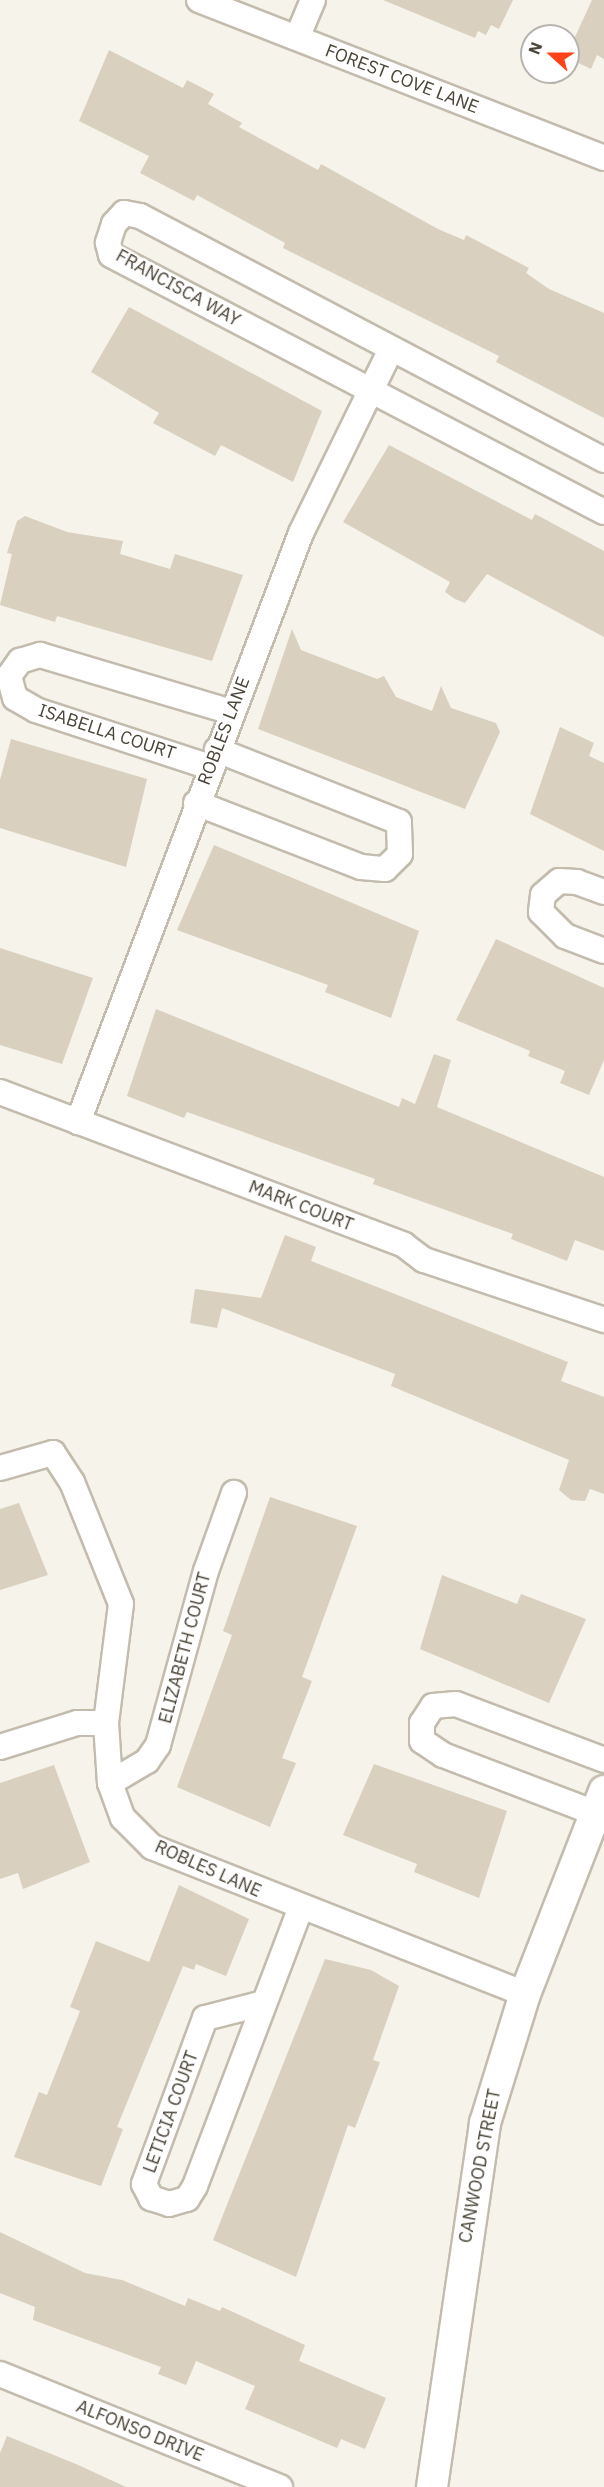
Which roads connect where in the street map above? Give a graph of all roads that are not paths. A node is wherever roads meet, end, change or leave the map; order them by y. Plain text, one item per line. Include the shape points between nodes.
1 (199, 0) edge
2 (313, 0) edge
3 (297, 38) junction
4 (604, 158) edge
5 (391, 349) junction
6 (370, 391) junction
7 (604, 460) edge
8 (603, 510) edge
9 (231, 712) junction
10 (213, 758) junction
11 (196, 803) junction
12 (604, 892) edge
13 (604, 951) edge
14 (0, 1092) edge
15 (78, 1122) junction
16 (602, 1326) edge
17 (0, 1468) edge
18 (234, 1493) dead end
19 (106, 1723) junction
20 (0, 1747) edge
21 (604, 1760) edge
22 (110, 1783) junction
23 (599, 1802) edge
24 (300, 1909) junction
25 (525, 1994) junction
26 (264, 2003) junction
27 (0, 2374) edge
28 (280, 2487) edge
29 (432, 2487) edge

1 - 3 street, FOREST COVE LANE
2 - 3 street
3 - 4 street, FOREST COVE LANE
5 - 6 street, ROBLES LANE
5 - 6 street, FRANCISCA WAY via 140,216 124,213 114,224 108,243 111,255
5 - 7 street, FRANCISCA WAY
6 - 8 street, FRANCISCA WAY
6 - 9 street, ROBLES LANE via 301,533
9 - 10 street, ROBLES LANE
9 - 10 street, ISABELLA COURT via 40,655 20,661 9,676 15,698 36,710
10 - 11 street, ROBLES LANE
10 - 11 street, ISABELLA COURT via 399,822 400,854 385,869 361,867
11 - 15 street, ROBLES LANE
12 - 13 street via 578,882 559,882 543,895 542,912 565,936
14 - 15 street, MARK COURT
15 - 16 street, MARK COURT
17 - 19 street, ROBLES LANE via 52,1453 72,1482 121,1604
18 - 22 street, ELIZABETH COURT via 206,1571 158,1745 147,1761
19 - 20 street via 77,1723
19 - 22 street, ROBLES LANE
21 - 23 street via 456,1704 433,1706 422,1723 422,1741 443,1755
22 - 24 street, ROBLES LANE via 123,1818 152,1847
23 - 25 street, CANWOOD STREET
24 - 25 street, ROBLES LANE
24 - 26 street, LETICIA COURT
25 - 29 street, CANWOOD STREET via 497,2078 474,2177
26 - 26 street, LETICIA COURT via 187,2199 169,2204 151,2198 144,2184 205,2018
27 - 28 street, ALFONSO DRIVE

